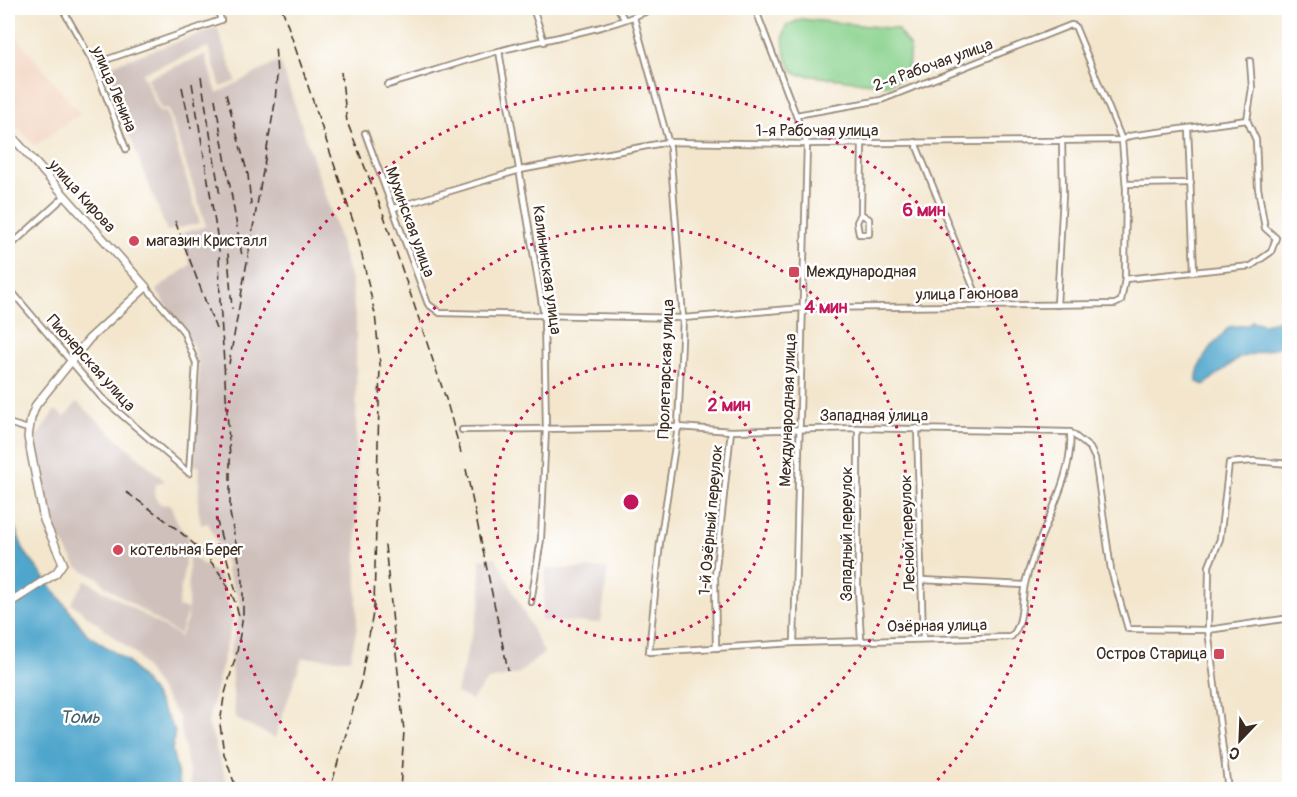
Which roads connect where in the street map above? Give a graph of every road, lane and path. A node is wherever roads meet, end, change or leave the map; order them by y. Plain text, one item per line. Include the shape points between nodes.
1 (62, 8) edge
2 (217, 8) edge
3 (533, 8) edge
4 (618, 8) edge
5 (654, 8) edge
6 (755, 8) edge
7 (1285, 8) edge
8 (634, 17) junction
9 (1290, 18) edge
10 (624, 19) junction
11 (544, 42) junction
12 (499, 51) junction
13 (1250, 62) dead end
14 (94, 64) junction
15 (388, 85) dead end
16 (796, 115) junction
17 (1247, 120) junction
18 (1188, 128) junction
19 (8, 132) edge
20 (365, 133) dead end
21 (1122, 140) junction
22 (1062, 141) junction
23 (668, 142) junction
24 (915, 142) junction
25 (862, 143) junction
26 (807, 144) junction
27 (126, 149) dead end
28 (520, 170) junction
29 (1191, 183) junction
30 (1126, 184) junction
31 (64, 197) junction
32 (394, 208) junction
33 (861, 214) dead end
34 (8, 248) edge
35 (1194, 272) junction
36 (1125, 279) junction
37 (8, 287) edge
38 (146, 287) junction
39 (1058, 305) junction
40 (981, 306) junction
41 (803, 308) junction
42 (440, 313) joint
43 (544, 316) junction
44 (683, 318) junction
45 (70, 360) junction
46 (8, 423) edge
47 (678, 427) junction
48 (546, 428) junction
49 (799, 428) junction
50 (858, 428) junction
51 (917, 428) junction
52 (28, 429) junction
53 (462, 430) dead end
54 (731, 431) junction
55 (1070, 432) junction
56 (1290, 464) edge
57 (189, 473) joint
58 (922, 580) junction
59 (1024, 585) junction
60 (531, 602) dead end
61 (8, 603) edge
62 (1290, 618) edge
63 (1208, 630) junction
64 (923, 638) junction
65 (861, 640) junction
66 (794, 643) junction
67 (716, 648) junction
68 (649, 652) joint
69 (1228, 789) edge

1 - 14 street, улица Ленина
2 - 14 street via 221,20
3 - 11 street
4 - 10 street
5 - 8 street
6 - 16 street, Международная улица
7 - 9 street
8 - 10 street
8 - 23 street, Пролетарская улица
10 - 11 street
11 - 12 street
12 - 15 street
12 - 28 street, Калининская улица
13 - 17 street via 1252,88
14 - 27 street, улица Ленина
16 - 21 street, 2-я Рабочая улица via 881,100 1071,25 1075,26
16 - 26 street, Международная улица
17 - 18 street, 1-я Рабочая улица
17 - 35 street via 1256,140 1265,228 1276,238 1271,252 1251,266
18 - 21 street, 1-я Рабочая улица
18 - 29 street
19 - 31 main road, улица Кирова
20 - 32 street, Мухинская улица
21 - 22 street, 1-я Рабочая улица
21 - 30 street
22 - 24 street, 1-я Рабочая улица
22 - 39 street
23 - 26 street, 1-я Рабочая улица
23 - 28 street, 1-я Рабочая улица
23 - 44 street, Пролетарская улица
24 - 25 street, 1-я Рабочая улица
24 - 40 street
25 - 26 street, 1-я Рабочая улица
25 - 33 street
26 - 41 street, Международная улица
28 - 32 street, 1-я Рабочая улица
28 - 43 street, Калининская улица
29 - 30 street
29 - 35 street
30 - 36 street
31 - 34 street
31 - 38 main road, улица Кирова
32 - 42 street, Мухинская улица via 428,304
35 - 36 street
36 - 39 street, улица Гаюнова via 1121,301 1115,304
37 - 45 street, Пионерская улица
38 - 45 main road
38 - 57 street, улица Кирова via 183,331 196,363
39 - 40 street, улица Гаюнова
40 - 41 street, улица Гаюнова
41 - 44 street, улица Гаюнова
41 - 49 street, Международная улица
42 - 43 street, улица Гаюнова
43 - 44 street, улица Гаюнова
43 - 48 street, Калининская улица
44 - 47 street, Пролетарская улица
45 - 52 main road via 36,405
45 - 57 street, Пионерская улица via 100,397
46 - 52 street
47 - 48 street, Западная улица
47 - 54 street, Западная улица
47 - 68 street, Пролетарская улица via 660,542
48 - 53 street, Западная улица
48 - 60 street, Калининская улица via 541,539
49 - 50 street, Западная улица
49 - 54 street, Западная улица
49 - 66 street, Международная улица
50 - 51 street, Западная улица
50 - 65 street, Западный переулок
51 - 55 street, Западная улица
51 - 58 street, Лесной переулок
52 - 61 main road via 42,512 63,563 56,573
54 - 67 street, 1-й Озёрный переулок via 716,560
55 - 59 street, Озёрная улица via 1068,458
55 - 63 street via 1090,448 1095,458 1111,570 1128,629
56 - 63 street via 1229,463 1220,539 1209,566
58 - 59 street
58 - 64 street, Лесной переулок
59 - 64 street, Озёрная улица via 1017,631 1011,637
62 - 63 street
63 - 69 street
64 - 65 street, Озёрная улица
65 - 66 street, Озёрная улица
66 - 67 street, Озёрная улица
67 - 68 street, Озёрная улица

